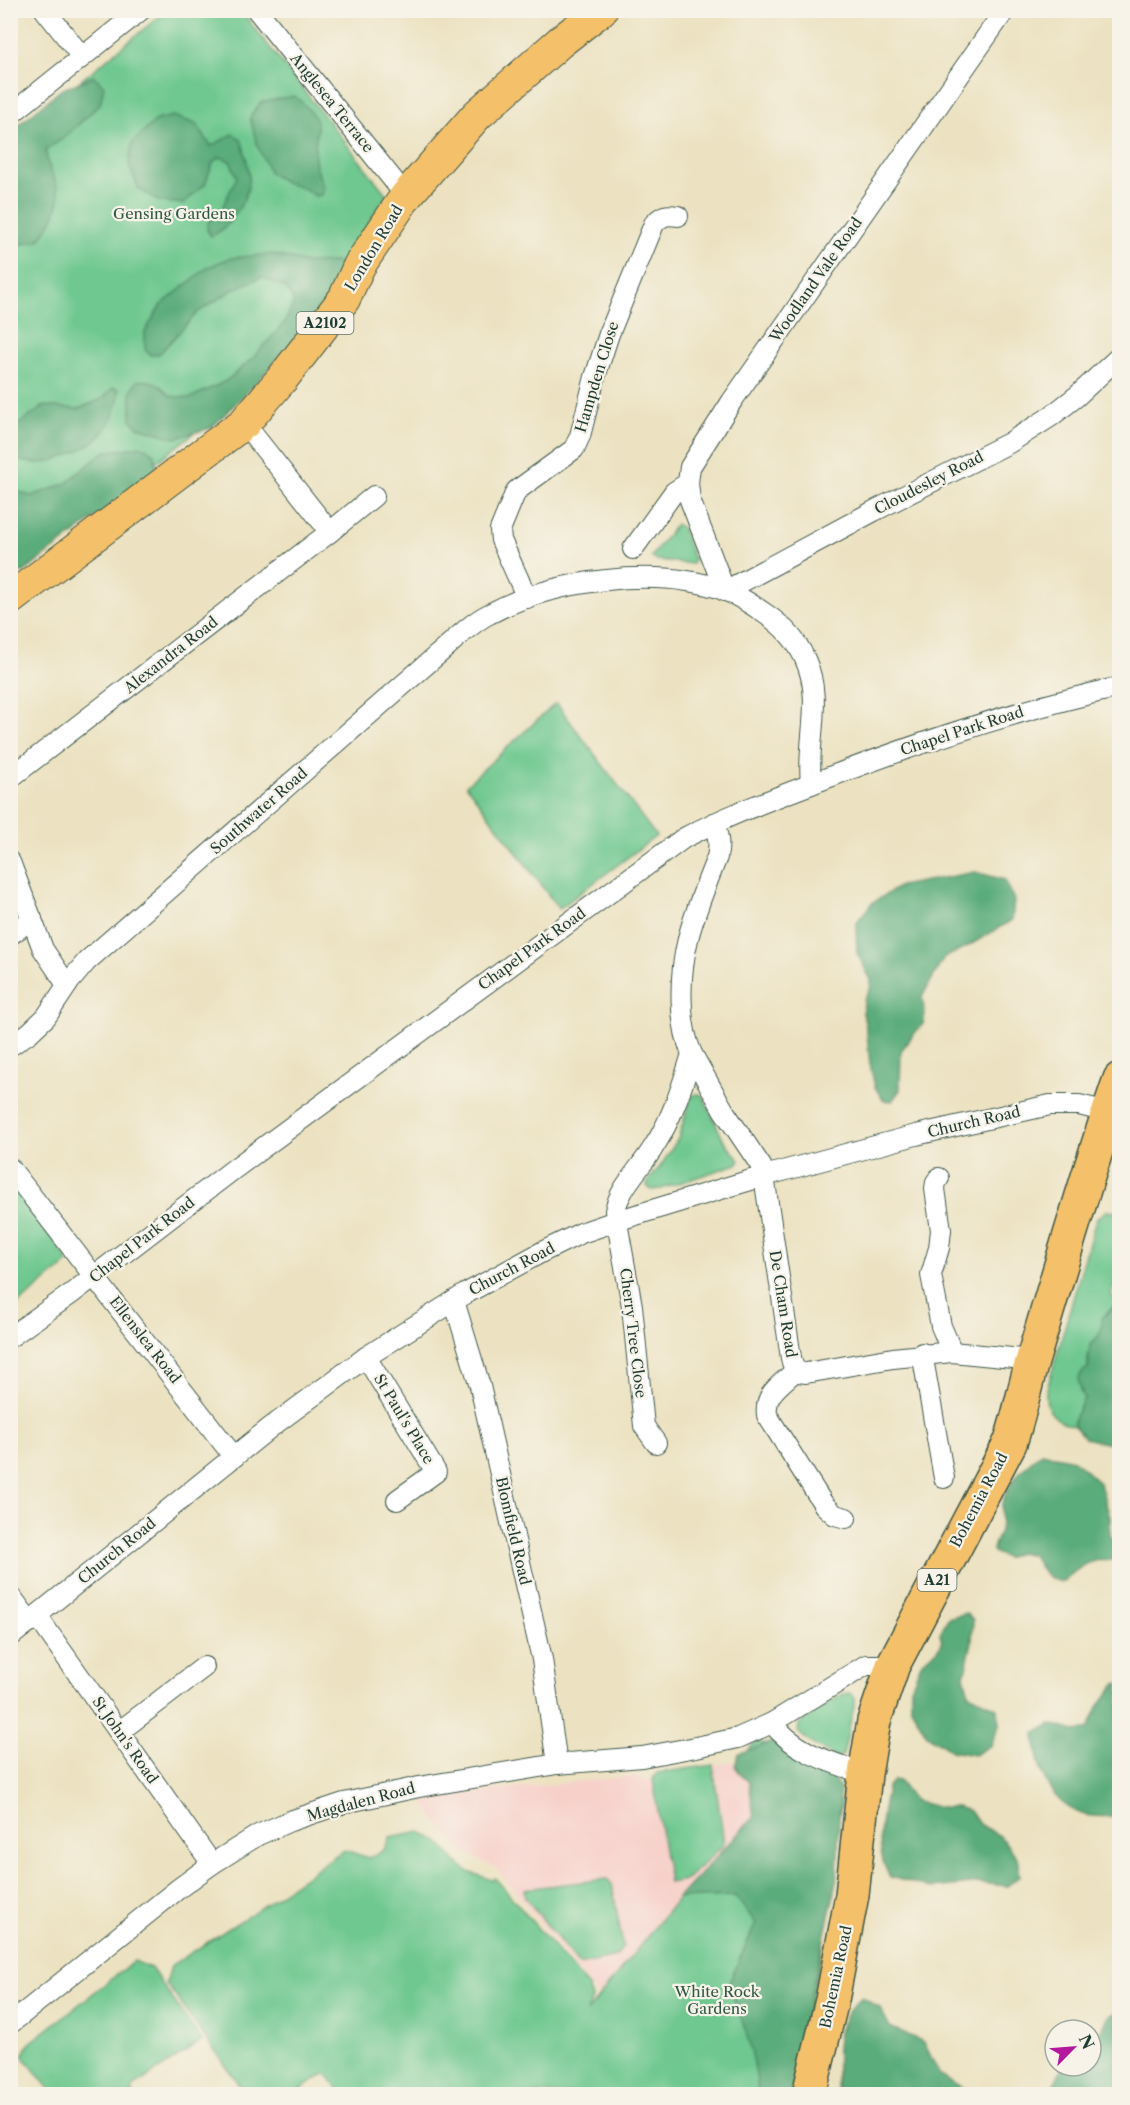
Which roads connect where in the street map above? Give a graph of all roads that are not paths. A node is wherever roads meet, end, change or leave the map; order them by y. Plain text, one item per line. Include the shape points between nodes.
1 (45, 10) edge
2 (141, 10) edge
3 (257, 10) edge
4 (601, 10) edge
5 (1005, 10) edge
6 (82, 57) junction
7 (10, 114) edge
8 (406, 196) junction
9 (678, 216) dead end
10 (1119, 356) edge
11 (244, 423) junction
12 (688, 483) junction
13 (374, 496) dead end
14 (330, 532) junction
15 (633, 549) dead end
16 (725, 591) junction
17 (528, 598) junction
18 (10, 599) edge
19 (1119, 687) edge
20 (10, 778) edge
21 (811, 784) junction
22 (714, 823) junction
23 (10, 862) edge
24 (32, 919) junction
25 (10, 935) edge
26 (67, 985) junction
27 (10, 1046) edge
28 (692, 1054) junction
29 (1119, 1079) edge
30 (1108, 1112) junction
31 (10, 1168) edge
32 (764, 1176) junction
33 (939, 1178) dead end
34 (616, 1221) junction
35 (95, 1276) junction
36 (454, 1301) junction
37 (10, 1337) edge
38 (952, 1352) junction
39 (922, 1353) junction
40 (366, 1357) junction
41 (1032, 1360) junction
42 (796, 1370) junction
43 (656, 1443) dead end
44 (234, 1457) junction
45 (944, 1478) dead end
46 (397, 1500) dead end
47 (846, 1518) dead end
48 (10, 1595) edge
49 (34, 1619) junction
50 (10, 1637) edge
51 (893, 1665) junction
52 (204, 1667) dead end
53 (772, 1723) junction
54 (120, 1731) junction
55 (557, 1764) junction
56 (865, 1774) junction
57 (212, 1864) junction
58 (12, 2020) edge
59 (809, 2094) edge

1 - 6 street
2 - 6 street
3 - 8 street, Anglesea Terrace
4 - 8 main road, London Road / A2102 via 477,115
5 - 12 street, Woodland Vale Road via 732,401 690,467
6 - 7 street
8 - 11 main road, London Road / A2102 via 359,266 344,299
9 - 17 street, Hampden Close via 667,214 654,224 609,334 574,449 516,491 507,510 501,540
10 - 16 street, Cloudesley Road via 1059,410 1009,443
11 - 14 street
11 - 18 main road, London Road / A2102
12 - 15 street, Woodland Vale Road via 674,492
12 - 16 street via 690,500
13 - 14 street, Alexandra Road
14 - 20 street, Alexandra Road
16 - 17 street via 674,580 635,579 596,581
16 - 21 street via 752,603 775,621 805,657 815,694 808,764
17 - 26 street, Southwater Road via 474,624 87,961
19 - 21 street, Chapel Park Road via 1024,710
21 - 22 street, Chapel Park Road
22 - 28 street, De Cham Road via 717,857 688,934 681,971 683,1016
22 - 35 street, Chapel Park Road via 684,838
23 - 24 street
24 - 25 street
24 - 26 street via 43,949
26 - 27 street, Southwater Road via 46,1017
28 - 32 street, De Cham Road
28 - 34 street via 669,1120 617,1200
29 - 30 highway, Bohemia Road / A21
30 - 32 street, Church Road via 1079,1105 1050,1105 916,1135
30 - 41 highway, Bohemia Road / A21
31 - 35 street, Ellenslea Road
32 - 34 street, Church Road
32 - 42 street, De Cham Road
33 - 38 street via 935,1189 941,1235 932,1275 941,1326
34 - 36 street, Church Road via 542,1252
34 - 43 street, Cherry Tree Close via 632,1306 644,1426
35 - 37 street, Chapel Park Road
35 - 44 street, Ellenslea Road
36 - 40 street, Church Road
36 - 55 street, Blomfield Road via 480,1386 542,1659
38 - 39 street, De Cham Road
38 - 41 street, De Cham Road
39 - 42 street, De Cham Road via 806,1373
39 - 45 street
40 - 44 street, Church Road
40 - 46 street, St Paul's Place via 436,1472
41 - 51 highway, Bohemia Road / A21 via 1010,1443
42 - 47 street via 770,1395 767,1415 824,1505 835,1515
44 - 49 street, Church Road
48 - 49 street, St John's Road
49 - 50 street, Church Road
49 - 54 street, St John's Road
51 - 53 street, Magdalen Road via 866,1665
51 - 56 highway, Bohemia Road / A21 via 874,1721
52 - 54 street
53 - 55 street, Magdalen Road via 696,1748
53 - 56 street via 783,1737 801,1749
54 - 57 street, St John's Road
55 - 57 street, Magdalen Road via 420,1786 344,1803 258,1835
56 - 59 highway, Bohemia Road / A21 via 852,1895
57 - 58 street, Magdalen Road

